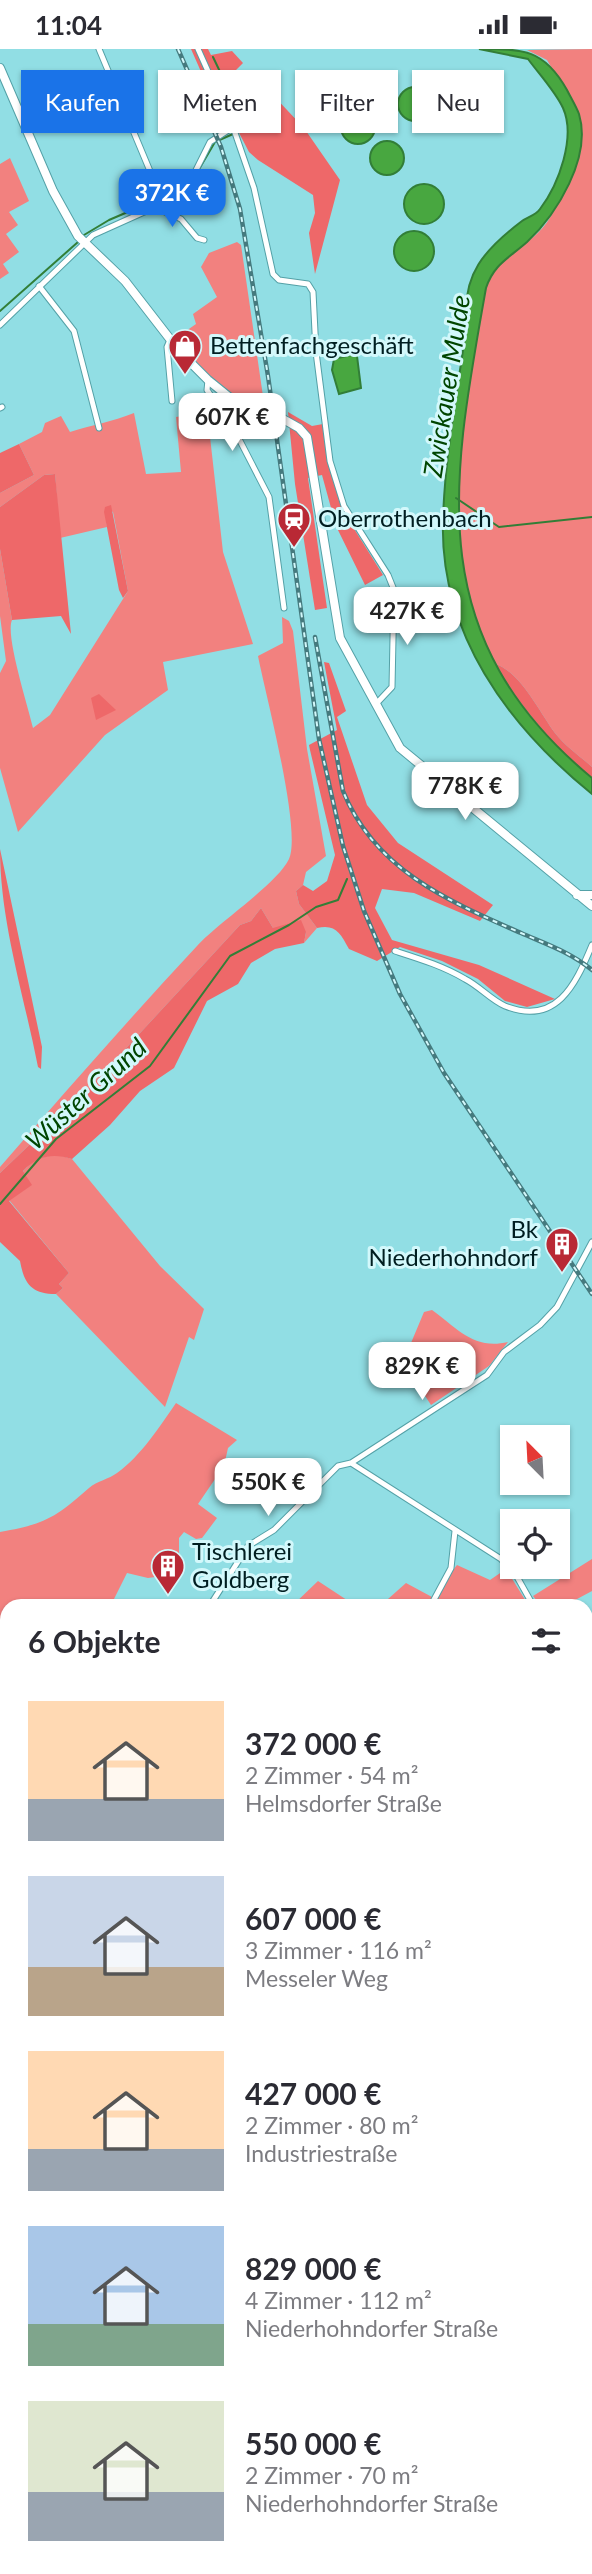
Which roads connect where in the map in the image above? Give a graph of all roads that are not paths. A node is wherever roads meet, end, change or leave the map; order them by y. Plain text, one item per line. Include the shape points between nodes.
1 (99, 49) edge
2 (198, 49) edge
3 (0, 68) edge
4 (207, 70) edge
5 (222, 133) edge
6 (235, 133) edge
7 (161, 200) junction
8 (82, 240) junction
9 (204, 240) dead end
10 (39, 286) junction
11 (0, 325) edge
12 (170, 340) junction
13 (208, 380) junction
14 (172, 401) dead end
15 (99, 428) dead end
16 (284, 608) dead end
17 (376, 703) junction
18 (577, 895) junction
19 (592, 895) edge
20 (592, 906) edge
21 (592, 945) edge
22 (395, 951) dead end
23 (592, 1242) edge
24 (351, 1463) junction
25 (455, 1531) junction
26 (214, 1599) edge
27 (434, 1599) edge
28 (529, 1599) edge

1 - 7 street
2 - 4 street
3 - 8 street via 59,204
5 - 7 street via 212,139 190,182
6 - 17 street via 254,188 273,274 308,284 313,292 330,461 344,506 394,590 392,687
7 - 8 street
7 - 9 street via 164,212 181,219
8 - 10 street
8 - 12 street via 125,281
10 - 11 street
10 - 15 street via 72,328
12 - 13 street
12 - 14 street
13 - 16 street via 207,390 269,497
13 - 17 street via 250,414 283,419 307,436 340,638
17 - 18 street via 400,748
18 - 19 street
18 - 20 street
21 - 22 street via 564,997 532,1014 503,1005 438,965
23 - 24 street via 557,1307 504,1352 487,1375
24 - 25 street
24 - 26 street via 338,1466 274,1530 248,1546
25 - 27 street via 451,1568
25 - 28 street via 501,1559

